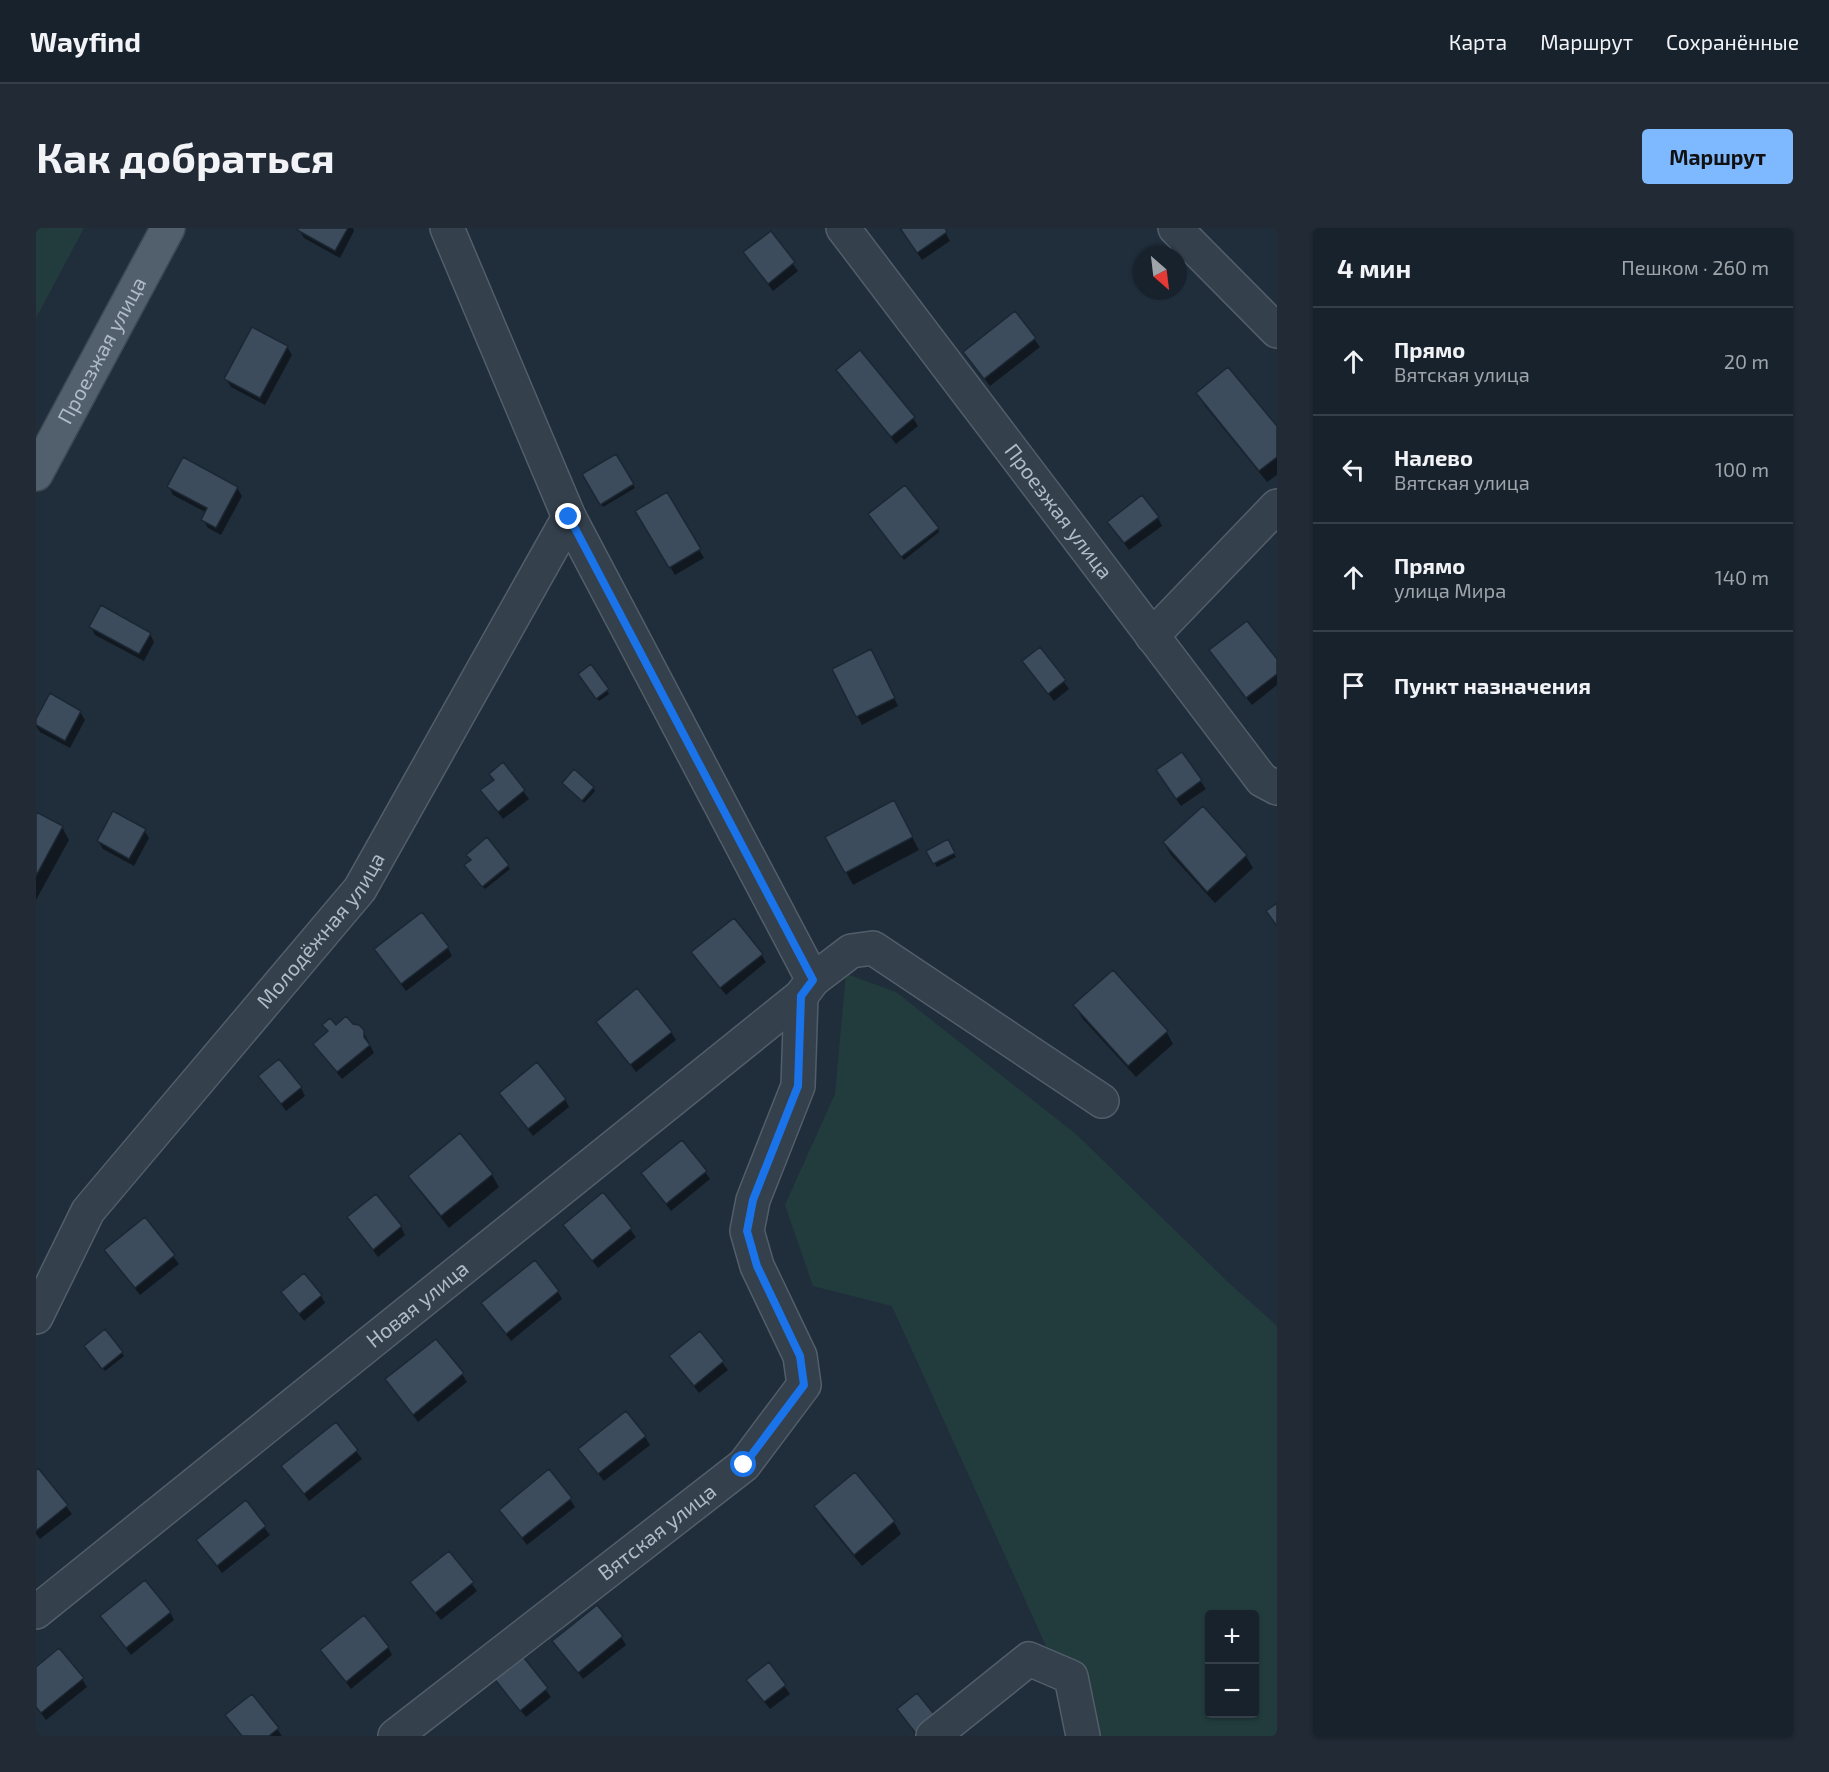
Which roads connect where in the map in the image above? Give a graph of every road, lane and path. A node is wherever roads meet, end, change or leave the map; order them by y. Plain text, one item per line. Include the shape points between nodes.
1 (168, 228) edge
2 (447, 228) edge
3 (843, 228) edge
4 (1175, 228) edge
5 (1277, 332) edge
6 (36, 474) edge
7 (1277, 506) edge
8 (569, 517) junction
9 (1152, 636) junction
10 (1277, 788) edge
11 (807, 988) junction
12 (1102, 1101) dead end
13 (36, 1317) edge
14 (36, 1612) edge
15 (395, 1736) edge
16 (933, 1736) edge
17 (1083, 1736) edge

1 - 6 main road, Проезжая улица
2 - 8 street
3 - 9 street, Проезжая улица
4 - 5 street
7 - 9 street
8 - 11 street
8 - 13 street, Молодёжная улица via 360,889 88,1211
9 - 10 street, Проезжая улица via 1262,780
11 - 12 street, Новая улица via 851,951 873,948
11 - 14 street, Новая улица
11 - 15 street, Вятская улица via 798,1086 753,1200 747,1231 757,1266 800,1356 804,1385 744,1465
16 - 17 street via 1029,1659 1071,1677

